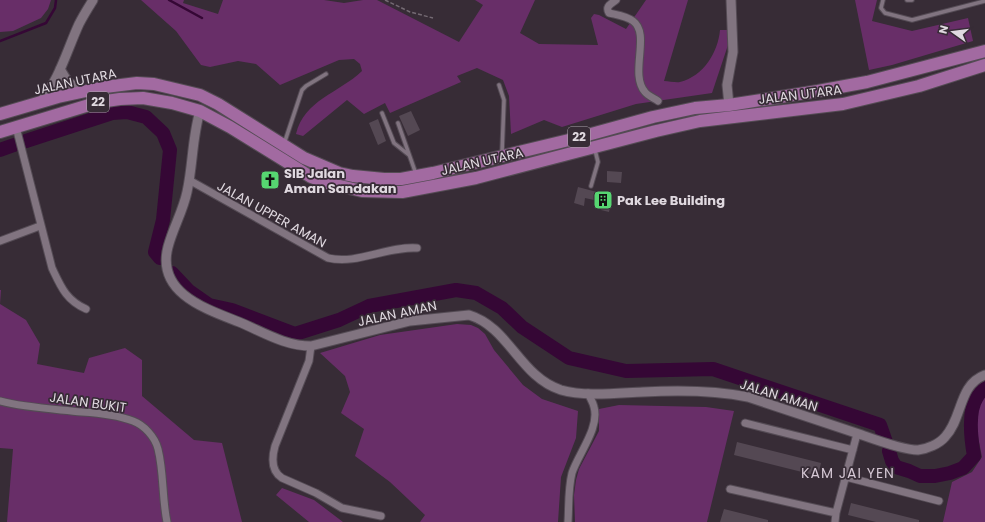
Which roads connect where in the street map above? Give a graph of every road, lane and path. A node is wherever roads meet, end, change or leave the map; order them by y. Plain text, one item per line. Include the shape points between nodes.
1 (93, 0) edge
2 (385, 0) edge
3 (616, 0) edge
4 (731, 0) edge
5 (883, 0) edge
6 (907, 0) edge
7 (912, 0) edge
8 (985, 2) edge
9 (433, 18) dead end
10 (985, 50) edge
11 (985, 65) edge
12 (60, 68) junction
13 (326, 74) dead end
14 (499, 85) dead end
15 (102, 87) junction
16 (83, 91) junction
17 (658, 101) dead end
18 (39, 103) junction
19 (729, 104) junction
20 (200, 111) junction
21 (382, 113) dead end
22 (0, 114) edge
23 (398, 123) dead end
24 (16, 127) junction
25 (0, 132) edge
26 (284, 145) junction
27 (594, 147) junction
28 (410, 156) junction
29 (502, 156) junction
30 (417, 176) junction
31 (189, 180) junction
32 (591, 186) dead end
33 (40, 226) junction
34 (0, 240) edge
35 (417, 248) dead end
36 (86, 309) dead end
37 (311, 346) junction
38 (985, 375) edge
39 (588, 393) junction
40 (0, 401) edge
41 (745, 423) dead end
42 (857, 434) junction
43 (853, 450) junction
44 (846, 478) junction
45 (730, 489) dead end
46 (939, 501) dead end
47 (836, 513) junction
48 (381, 516) dead end
49 (167, 522) edge
50 (568, 522) edge
51 (835, 522) edge

1 - 12 street via 79,23
2 - 9 path via 410,12
3 - 17 street via 609,5 608,11 628,18 638,27 639,77 646,93
4 - 19 street via 733,52 727,85
5 - 8 lane via 881,8 885,13 912,20
6 - 7 lane
10 - 19 highway, JALAN UTARA / 22 via 867,82
11 - 27 highway, JALAN UTARA / 22 via 919,86 843,104 700,121
12 - 16 street via 68,82
12 - 18 street via 48,93
13 - 26 lane via 302,90
14 - 29 lane via 504,100
15 - 16 highway, JALAN UTARA / 22
15 - 20 highway via 152,91 191,98 198,101
15 - 26 highway, JALAN UTARA / 22 via 154,84 200,95
16 - 18 highway, JALAN UTARA / 22
18 - 22 highway, JALAN UTARA / 22
19 - 29 highway, JALAN UTARA / 22 via 653,116
20 - 24 highway, JALAN UTARA / 22 via 143,98 120,99 99,102
20 - 27 highway, JALAN UTARA / 22 via 311,176 362,191 402,192 424,188 476,178
20 - 31 street, JALAN AMAN via 195,127
21 - 28 lane via 394,143
23 - 28 lane
24 - 25 highway, JALAN UTARA / 22
24 - 33 street
26 - 30 highway, JALAN UTARA / 22 via 304,158 339,173 384,179
27 - 32 lane via 598,162
28 - 30 lane
29 - 30 highway, JALAN UTARA / 22
31 - 35 street, JALAN UPPER AMAN via 328,258 348,259 398,249
31 - 37 street, JALAN AMAN via 166,257 169,277 175,286 208,310 282,342
33 - 34 street
33 - 36 street via 52,268 62,288 70,299
37 - 39 street, JALAN AMAN via 410,321 469,315 490,326 526,366 547,384 562,390
37 - 48 street via 309,361 275,446 275,471 282,478 342,508
38 - 42 street, JALAN AMAN via 972,382 954,422 945,437 936,444 917,450
39 - 42 street, JALAN AMAN via 681,390 732,394 748,397
39 - 50 street via 594,407 594,419 588,440 572,473
40 - 49 street, JALAN BUKIT via 119,417 145,428 153,437 158,449
41 - 43 street
42 - 43 street
43 - 44 street
44 - 46 street
44 - 47 street
45 - 47 street
47 - 51 street

